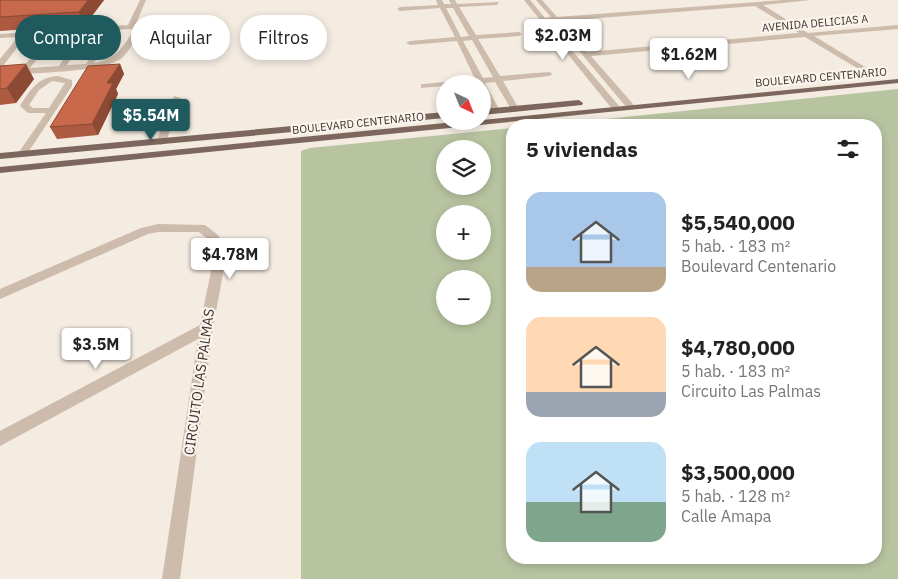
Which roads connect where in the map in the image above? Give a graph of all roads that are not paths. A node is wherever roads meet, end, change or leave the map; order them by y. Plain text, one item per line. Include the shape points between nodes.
1 (143, 0) edge
2 (527, 0) edge
3 (539, 0) edge
4 (808, 0) edge
5 (753, 2) edge
6 (440, 3) edge
7 (453, 3) edge
8 (497, 3) dead end
9 (400, 9) dead end
10 (136, 15) edge
11 (556, 19) junction
12 (544, 20) junction
13 (131, 27) edge
14 (898, 27) edge
15 (121, 28) edge
16 (520, 34) dead end
17 (15, 35) edge
18 (806, 35) junction
19 (0, 36) edge
20 (474, 38) junction
21 (459, 39) junction
22 (131, 40) edge
23 (410, 43) dead end
24 (15, 45) edge
25 (585, 54) junction
26 (32, 60) edge
27 (67, 60) edge
28 (92, 60) edge
29 (0, 64) edge
30 (88, 66) junction
31 (62, 68) junction
32 (24, 71) junction
33 (898, 72) edge
34 (0, 73) edge
35 (549, 74) dead end
36 (477, 75) edge
37 (872, 75) junction
38 (497, 79) junction
39 (491, 80) edge
40 (898, 81) edge
41 (776, 84) dead end
42 (436, 85) edge
43 (424, 86) dead end
44 (177, 98) dead end
45 (623, 98) junction
46 (609, 100) junction
47 (600, 101) dead end
48 (491, 102) edge
49 (590, 102) dead end
50 (631, 102) junction
51 (616, 108) junction
52 (515, 109) junction
53 (52, 110) junction
54 (491, 111) edge
55 (496, 111) junction
56 (436, 116) edge
57 (506, 119) edge
58 (509, 119) edge
59 (164, 142) junction
60 (22, 155) junction
61 (159, 155) junction
62 (0, 156) edge
63 (0, 170) edge
64 (0, 294) edge
65 (206, 328) junction
66 (0, 439) edge
67 (171, 579) edge

1 - 10 street
2 - 12 street
3 - 11 street
4 - 5 street
5 - 11 street
5 - 18 street
6 - 7 street
6 - 9 street
6 - 21 street
7 - 8 street
7 - 20 street
11 - 12 street
11 - 25 street
12 - 46 street
13 - 15 street
14 - 18 street, AVENIDA DELICIAS A
16 - 20 street
17 - 19 street
18 - 25 street, AVENIDA DELICIAS A
18 - 37 street
20 - 21 street
20 - 38 street
21 - 23 street
21 - 36 street
22 - 30 street via 120,56
24 - 29 street
25 - 45 street
26 - 32 street
27 - 31 street
28 - 30 street
30 - 31 street
31 - 32 street
32 - 34 street
33 - 37 main road, BOULEVARD CENTENARIO
35 - 38 street
37 - 41 main road, BOULEVARD CENTENARIO
38 - 39 street
38 - 52 street
40 - 50 main road, BOULEVARD CENTENARIO
42 - 43 street
44 - 59 street
45 - 46 main road, BOULEVARD CENTENARIO
45 - 50 main road, BOULEVARD CENTENARIO
46 - 47 main road, BOULEVARD CENTENARIO
46 - 51 street
48 - 55 street
49 - 52 main road
50 - 51 main road, BOULEVARD CENTENARIO
51 - 58 main road, BOULEVARD CENTENARIO
52 - 55 main road
53 - 53 street via 31,111 24,106 41,82 66,80 68,86
53 - 60 street
54 - 55 main road
56 - 59 main road, BOULEVARD CENTENARIO
57 - 61 main road, BOULEVARD CENTENARIO
59 - 60 main road, BOULEVARD CENTENARIO
59 - 61 main road
60 - 62 main road, BOULEVARD CENTENARIO
61 - 63 main road, BOULEVARD CENTENARIO
64 - 65 street, CIRCUITO LAS PALMAS via 145,231 202,228 221,252
65 - 66 street
65 - 67 street, CIRCUITO LAS PALMAS

